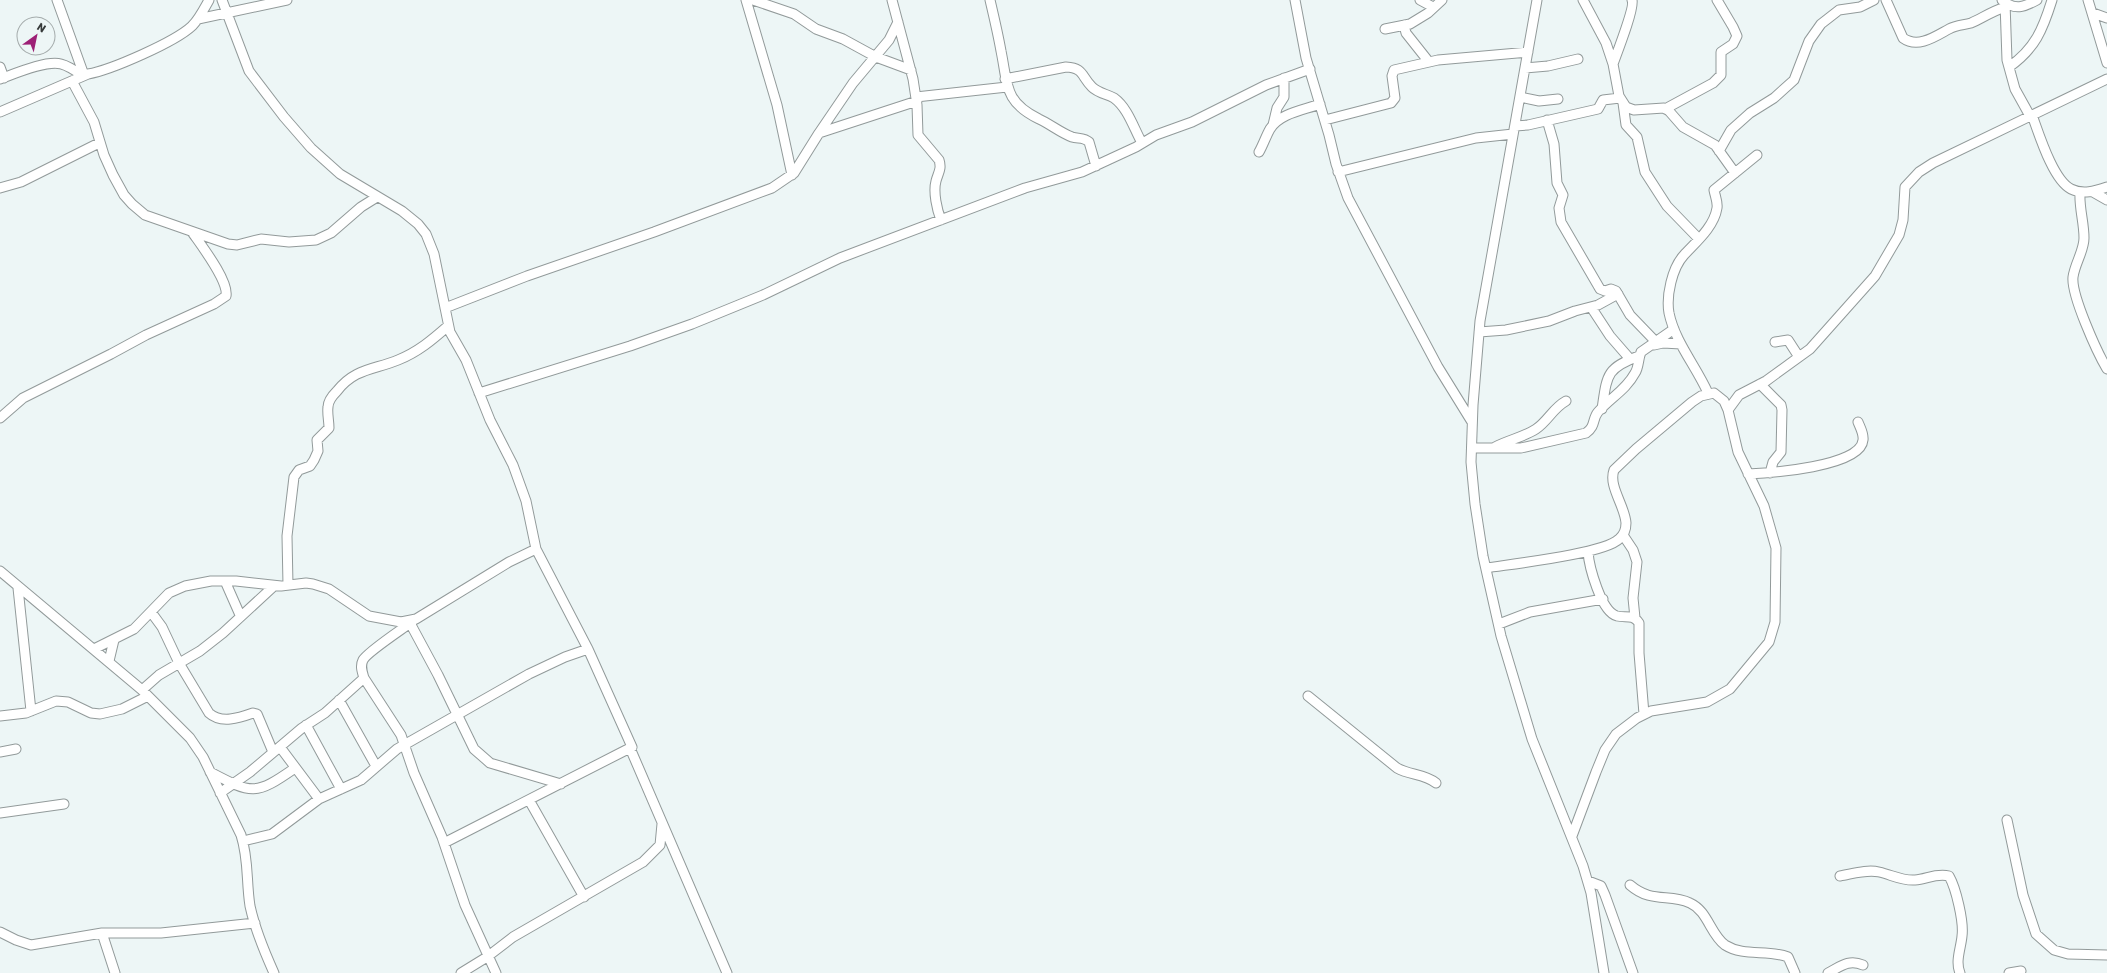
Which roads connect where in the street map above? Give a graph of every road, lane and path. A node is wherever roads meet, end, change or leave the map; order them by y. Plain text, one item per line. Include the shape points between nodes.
1 (57, 0) edge
2 (209, 0) edge
3 (222, 0) edge
4 (287, 0) edge
5 (746, 0) edge
6 (753, 0) edge
7 (892, 0) edge
8 (990, 0) edge
9 (1295, 0) edge
10 (1420, 0) edge
11 (1442, 0) edge
12 (1537, 0) edge
13 (1583, 0) edge
14 (1590, 0) edge
15 (1632, 0) edge
16 (1716, 0) edge
17 (1874, 0) edge
18 (1886, 0) edge
19 (2037, 0) edge
20 (2052, 0) edge
21 (2088, 0) edge
22 (2004, 3) edge
23 (1433, 7) junction
24 (1588, 10) junction
25 (2093, 13) junction
26 (227, 14) junction
27 (2107, 18) edge
28 (198, 19) junction
29 (898, 22) junction
30 (1404, 25) junction
31 (1385, 29) dead end
32 (1528, 52) junction
33 (876, 57) junction
34 (1578, 59) dead end
35 (1429, 62) junction
36 (2107, 63) edge
37 (1613, 64) junction
38 (0, 67) edge
39 (2009, 67) junction
40 (1525, 68) junction
41 (1310, 69) junction
42 (911, 70) junction
43 (83, 76) junction
44 (2, 78) edge
45 (1284, 78) junction
46 (2107, 79) edge
47 (72, 81) junction
48 (1006, 83) junction
49 (1520, 97) junction
50 (916, 99) junction
51 (1558, 99) dead end
52 (1622, 101) junction
53 (1320, 104) junction
54 (1665, 109) junction
55 (0, 112) edge
56 (2031, 116) junction
57 (1325, 120) junction
58 (1547, 120) junction
59 (1273, 125) junction
60 (1514, 130) junction
61 (819, 132) junction
62 (99, 143) junction
63 (1142, 144) junction
64 (1719, 151) junction
65 (1259, 152) dead end
66 (1757, 155) dead end
67 (1096, 166) junction
68 (1338, 172) junction
69 (1735, 173) junction
70 (792, 175) junction
71 (2107, 187) edge
72 (0, 188) edge
73 (2080, 192) junction
74 (2093, 192) junction
75 (377, 197) junction
76 (2107, 200) edge
77 (941, 220) junction
78 (192, 232) junction
79 (1699, 239) junction
80 (1618, 294) junction
81 (1591, 307) junction
82 (445, 308) junction
83 (448, 326) junction
84 (1674, 328) junction
85 (1479, 332) junction
86 (1775, 342) dead end
87 (1652, 344) junction
88 (1681, 344) junction
89 (1640, 356) junction
90 (1800, 357) junction
91 (1630, 359) junction
92 (2107, 369) edge
93 (1760, 384) junction
94 (479, 393) junction
95 (1708, 393) junction
96 (1566, 401) dead end
97 (1602, 409) junction
98 (1728, 410) junction
99 (0, 418) edge
100 (1472, 422) junction
101 (1858, 422) dead end
102 (1472, 448) junction
103 (1492, 448) junction
104 (1770, 473) junction
105 (1748, 474) junction
106 (1623, 535) junction
107 (536, 550) junction
108 (1588, 552) junction
109 (1486, 568) junction
110 (0, 572) edge
111 (225, 580) junction
112 (288, 585) junction
113 (274, 586) junction
114 (18, 588) junction
115 (1603, 599) junction
116 (151, 612) junction
117 (240, 615) junction
118 (1635, 618) junction
119 (413, 621) junction
120 (1499, 624) junction
121 (114, 640) junction
122 (94, 649) junction
123 (588, 649) junction
124 (109, 661) junction
125 (179, 663) junction
126 (364, 678) junction
127 (145, 693) junction
128 (1308, 696) dead end
129 (339, 700) junction
130 (31, 711) junction
131 (1644, 714) junction
132 (0, 716) edge
133 (457, 716) junction
134 (306, 725) junction
135 (292, 736) junction
136 (313, 737) junction
137 (405, 745) junction
138 (630, 748) junction
139 (16, 749) dead end
140 (277, 749) junction
141 (0, 752) edge
142 (376, 766) junction
143 (294, 768) junction
144 (210, 772) junction
145 (1436, 783) dead end
146 (233, 784) junction
147 (561, 784) junction
148 (341, 789) junction
149 (220, 793) junction
150 (319, 799) junction
151 (529, 800) junction
152 (64, 804) dead end
153 (0, 813) edge
154 (2007, 820) dead end
155 (662, 824) junction
156 (1572, 836) junction
157 (243, 841) junction
158 (444, 843) junction
159 (1840, 876) dead end
160 (1588, 881) junction
161 (1630, 885) dead end
162 (584, 897) junction
163 (255, 923) junction
164 (0, 932) edge
165 (102, 933) junction
166 (2107, 955) edge
167 (487, 957) junction
168 (1864, 965) dead end
169 (2021, 971) dead end
170 (114, 973) edge
171 (274, 973) edge
172 (461, 973) edge
173 (496, 973) edge
174 (727, 973) edge
175 (1604, 973) edge
176 (1633, 973) edge
177 (1795, 973) edge
178 (1828, 973) edge
179 (1960, 973) edge
180 (2009, 973) edge

1 - 43 street
2 - 28 street
3 - 26 street
4 - 26 street
5 - 70 street via 777,106
6 - 33 street via 794,14 816,29 843,39
7 - 29 street
8 - 48 street
9 - 41 street
10 - 23 street
11 - 23 street
12 - 32 street
13 - 24 street
14 - 24 street
15 - 37 street via 1633,8
16 - 54 street via 1737,36 1733,44 1721,52 1721,76
17 - 64 street via 1860,7 1839,10 1821,24 1809,41 1794,80 1731,130
18 - 22 street via 1903,38 1915,42 1969,24
19 - 22 street via 2023,7
20 - 39 street via 2036,41
21 - 25 street
22 - 39 street
23 - 30 street via 1422,18
24 - 37 street via 1606,43
25 - 27 street
25 - 36 street
26 - 28 street
26 - 75 street via 249,71 284,117 311,148 340,174
28 - 43 street via 179,35 146,52 101,72
29 - 33 street
29 - 42 street
30 - 31 street
30 - 35 street via 1406,33
32 - 35 street
32 - 40 street
33 - 42 street
33 - 61 street via 853,83
34 - 40 street
35 - 57 street via 1393,71 1395,98 1391,103
37 - 52 street
38 - 44 street
39 - 56 street via 2015,89
40 - 49 street
41 - 45 street
41 - 53 street
42 - 50 street
43 - 44 street via 67,67 54,64
43 - 47 street
45 - 59 street via 1284,97
45 - 63 street via 1192,122 1156,135
46 - 56 street
47 - 55 street
47 - 62 street via 94,122
48 - 50 street
48 - 63 street via 1066,67 1075,67 1096,90 1114,98 1120,104
48 - 67 street via 1018,106 1071,136 1087,139
49 - 51 street via 1539,101
49 - 60 street
50 - 61 street
50 - 77 street via 918,135 941,165 935,183
52 - 54 street via 1626,107 1634,110
52 - 58 street via 1603,100 1598,109
52 - 79 street via 1626,125 1637,137 1645,172 1667,206
53 - 57 street
53 - 59 street via 1285,116
54 - 64 street via 1683,127 1715,145
56 - 73 street via 2053,167 2070,189
56 - 90 street via 1932,163 1909,180 1905,187 1903,220 1899,235 1889,255 1875,276
57 - 68 street
58 - 60 street
58 - 80 street via 1554,144 1557,183 1563,195 1559,208 1562,222 1600,288 1605,291 1611,289
59 - 65 street
60 - 68 street
60 - 85 street
61 - 70 street
62 - 72 street via 21,182
62 - 78 street via 124,195 132,204 145,215
63 - 67 street
64 - 69 street
66 - 69 street
67 - 77 street via 1025,188
68 - 100 street via 1348,198 1438,367
69 - 79 street via 1714,190 1717,210
70 - 82 street via 772,188
71 - 74 street
73 - 74 street
73 - 92 street via 2079,205 2084,240 2073,277 2074,288 2081,312
74 - 76 street
75 - 78 street via 331,233 316,240 289,242 261,239 237,245
75 - 82 street via 402,211 426,234 434,254
77 - 94 street via 840,258 763,295 692,324
78 - 99 street via 223,281 227,290 226,296 23,398
79 - 84 street via 1682,256 1672,280 1667,303
80 - 81 street
80 - 87 street
81 - 85 street via 1549,321 1506,330
81 - 91 street via 1610,336
82 - 83 street
83 - 94 street via 466,360
83 - 112 street via 414,353 359,372 343,384 331,398 328,407 329,428 317,440 316,457 310,466 298,471 293,484 287,536
84 - 87 street
84 - 88 street
85 - 100 street
86 - 90 street via 1788,340
87 - 88 street
87 - 89 street
88 - 95 street via 1698,370
89 - 91 street
89 - 97 street via 1638,366 1629,382
90 - 93 street
91 - 97 street via 1617,366 1606,379
93 - 98 street via 1739,395
93 - 104 street via 1781,405 1782,410 1781,452 1771,466
94 - 107 street via 513,465 526,501
95 - 98 street via 1719,395
95 - 106 street via 1692,402 1655,432 1614,470 1614,481 1626,521
96 - 103 street via 1554,409 1536,429
97 - 103 street via 1596,416 1592,429 1586,433 1521,448
98 - 105 street via 1738,452
100 - 102 street
101 - 104 street via 1863,440 1857,450 1836,460 1806,469
102 - 103 street
102 - 109 street via 1475,504
104 - 105 street
105 - 131 street via 1764,506 1776,548 1775,622 1769,642 1730,689 1707,702
106 - 108 street via 1610,546
106 - 118 street via 1634,550 1637,562 1633,598
107 - 119 street via 479,579
107 - 123 street
108 - 109 street
108 - 115 street via 1590,568
109 - 120 street
110 - 114 street
111 - 113 street
111 - 116 street via 175,590
111 - 117 street
112 - 113 street
112 - 119 street via 306,583 329,589 369,616 400,622
113 - 117 street
114 - 122 street
114 - 130 street
115 - 118 street via 1608,610 1615,616
115 - 120 street via 1530,612
116 - 121 street via 134,629
116 - 125 street via 162,627
117 - 125 street via 223,633
118 - 131 street via 1640,627 1639,653
119 - 126 street via 364,658 361,669
119 - 133 street
120 - 156 street via 1532,739
121 - 122 street
121 - 124 street
122 - 124 street
123 - 133 street via 530,674
123 - 138 street via 632,747
124 - 127 street
125 - 127 street via 158,675
125 - 140 street via 213,717 226,720 257,714
126 - 129 street
126 - 137 street via 396,724
127 - 130 street via 122,709 100,714 91,713 68,702 56,701
127 - 144 street via 190,738
128 - 145 street via 1397,768
129 - 134 street
129 - 142 street
130 - 132 street
131 - 156 street via 1616,734 1605,750
133 - 137 street
133 - 147 street via 474,749 490,763
134 - 135 street
134 - 136 street
135 - 136 street
135 - 140 street
136 - 148 street
137 - 142 street
137 - 158 street
138 - 147 street
138 - 155 street
139 - 141 street
140 - 143 street
140 - 146 street
142 - 148 street via 361,780
143 - 146 street via 271,785 258,789
143 - 150 street
144 - 146 street
144 - 149 street
146 - 149 street
147 - 151 street
148 - 150 street
149 - 157 street
150 - 157 street via 272,834
151 - 158 street
151 - 162 street
152 - 153 street
154 - 166 street via 2023,895 2036,934 2054,950 2068,954
155 - 162 street via 660,845 654,854
155 - 174 street
156 - 160 street
157 - 163 street via 250,904
158 - 167 street via 465,905
159 - 179 street via 1866,871 1879,872 1903,880 1937,875 1949,876 1953,883 1962,935 1959,950
160 - 175 street
160 - 176 street via 1601,886
161 - 177 street via 1646,896 1690,903 1699,909 1724,944 1744,952 1772,953 1788,957
162 - 167 street via 513,937
163 - 165 street via 160,933
163 - 171 street
164 - 165 street via 32,944
165 - 170 street
167 - 172 street
167 - 173 street
168 - 178 street via 1850,962
169 - 180 street

